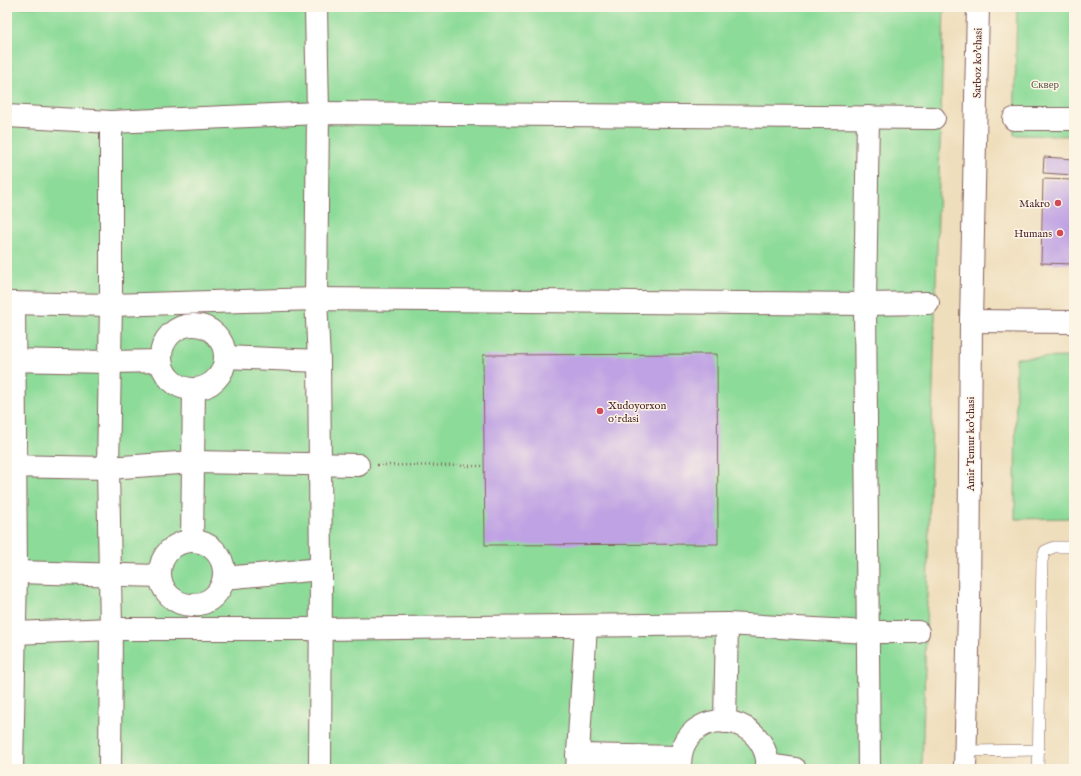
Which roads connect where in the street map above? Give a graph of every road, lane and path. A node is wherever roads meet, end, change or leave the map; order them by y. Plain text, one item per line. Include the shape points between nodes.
1 (316, 7) edge
2 (978, 7) edge
3 (318, 113) junction
4 (7, 116) edge
5 (868, 117) junction
6 (934, 118) dead end
7 (975, 118) joint
8 (1014, 119) dead end
9 (1074, 119) edge
10 (111, 122) junction
11 (316, 299) junction
12 (10, 303) edge
13 (928, 303) dead end
14 (865, 304) junction
15 (111, 305) junction
16 (971, 322) junction
17 (1074, 322) edge
18 (225, 357) junction
19 (11, 359) edge
20 (319, 360) junction
21 (161, 361) junction
22 (109, 362) junction
23 (194, 389) junction
24 (193, 462) junction
25 (321, 465) junction
26 (358, 465) joint
27 (9, 466) edge
28 (483, 466) dead end
29 (108, 468) junction
30 (192, 541) junction
31 (1074, 547) edge
32 (321, 569) junction
33 (11, 570) edge
34 (111, 574) junction
35 (160, 576) junction
36 (224, 578) junction
37 (727, 624) junction
38 (586, 626) junction
39 (111, 629) junction
40 (321, 629) junction
41 (11, 632) edge
42 (868, 632) junction
43 (918, 632) dead end
44 (725, 722) junction
45 (1039, 750) junction
46 (965, 760) edge
47 (577, 762) edge
48 (680, 763) edge
49 (767, 767) edge
50 (12, 769) edge
51 (110, 769) edge
52 (320, 769) edge
53 (796, 769) edge
54 (869, 769) edge
55 (1038, 769) edge

1 - 3 street
2 - 7 street, Sarboz ko'chasi
3 - 5 street
3 - 10 street
3 - 11 street
4 - 10 street
5 - 6 street
5 - 14 street
7 - 16 street, Amir Temur ko'chasi
8 - 9 street
10 - 15 street
11 - 14 street
11 - 15 street
11 - 20 street
12 - 15 street
12 - 19 street
13 - 14 street
14 - 42 street
15 - 22 street
16 - 17 street
16 - 46 street, Amir Temur ko'chasi
18 - 20 street
18 - 21 street via 221,340 204,327 193,325 182,327 166,339
18 - 23 street via 221,373 214,381 205,387
19 - 22 street
19 - 27 street
20 - 25 street
21 - 22 street
21 - 23 street via 167,377 175,384
22 - 29 street
23 - 24 street
24 - 25 street
24 - 29 street
24 - 30 street
25 - 26 street
25 - 32 street
26 - 28 path
27 - 29 street
27 - 33 street
29 - 34 street
30 - 35 street via 172,547 160,564
30 - 36 street via 212,548 220,557 224,567
31 - 45 lane via 1054,547 1045,551 1042,561
32 - 36 street
32 - 40 street
33 - 34 street
33 - 41 street
34 - 35 street
34 - 39 street
35 - 36 street via 161,584 173,600 193,606 213,597 220,589
37 - 38 street
37 - 42 street
37 - 44 street
38 - 40 street
38 - 47 street
39 - 40 street
39 - 41 street
39 - 51 street
40 - 52 street
41 - 50 street
42 - 43 street
42 - 54 street
44 - 48 street via 706,724 694,732 685,743
44 - 49 street via 735,722 748,728 759,738 765,751
45 - 46 lane
45 - 55 lane
47 - 48 street
49 - 53 street

